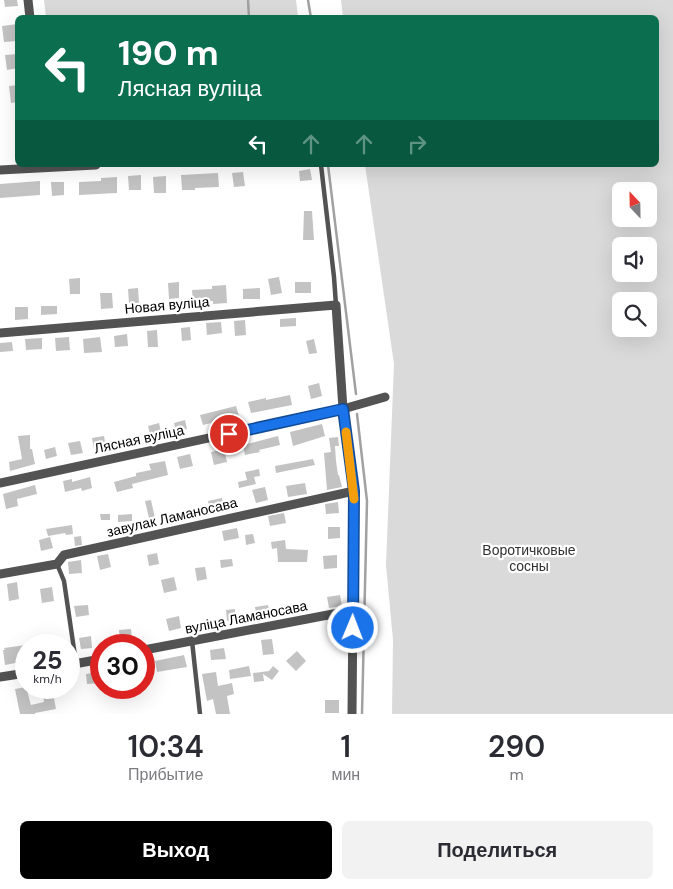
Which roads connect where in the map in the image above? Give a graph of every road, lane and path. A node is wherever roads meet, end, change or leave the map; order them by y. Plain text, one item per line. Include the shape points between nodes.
1 (28, 0) edge
2 (30, 15) edge
3 (35, 167) edge
4 (321, 167) edge
5 (0, 170) edge
6 (336, 305) junction
7 (0, 334) edge
8 (385, 397) dead end
9 (343, 409) junction
10 (0, 483) edge
11 (354, 491) junction
12 (57, 564) junction
13 (0, 574) edge
14 (354, 610) junction
15 (69, 634) edge
16 (192, 641) junction
17 (155, 648) edge
18 (15, 674) edge
19 (0, 677) edge
20 (200, 714) edge
21 (352, 714) edge

1 - 2 street
3 - 5 street
4 - 6 lane
6 - 7 street, Новая вуліца
6 - 9 street
8 - 9 street, Лясная вуліца
9 - 10 street, Лясная вуліца
9 - 11 street
11 - 12 street, завулак Ламаносава via 64,555
11 - 14 street
12 - 13 street, завулак Ламаносава
12 - 15 lane via 64,581
14 - 16 street, вуліца Ламаносава
14 - 21 street
16 - 17 street, вуліца Ламаносава
16 - 20 lane
18 - 19 street

